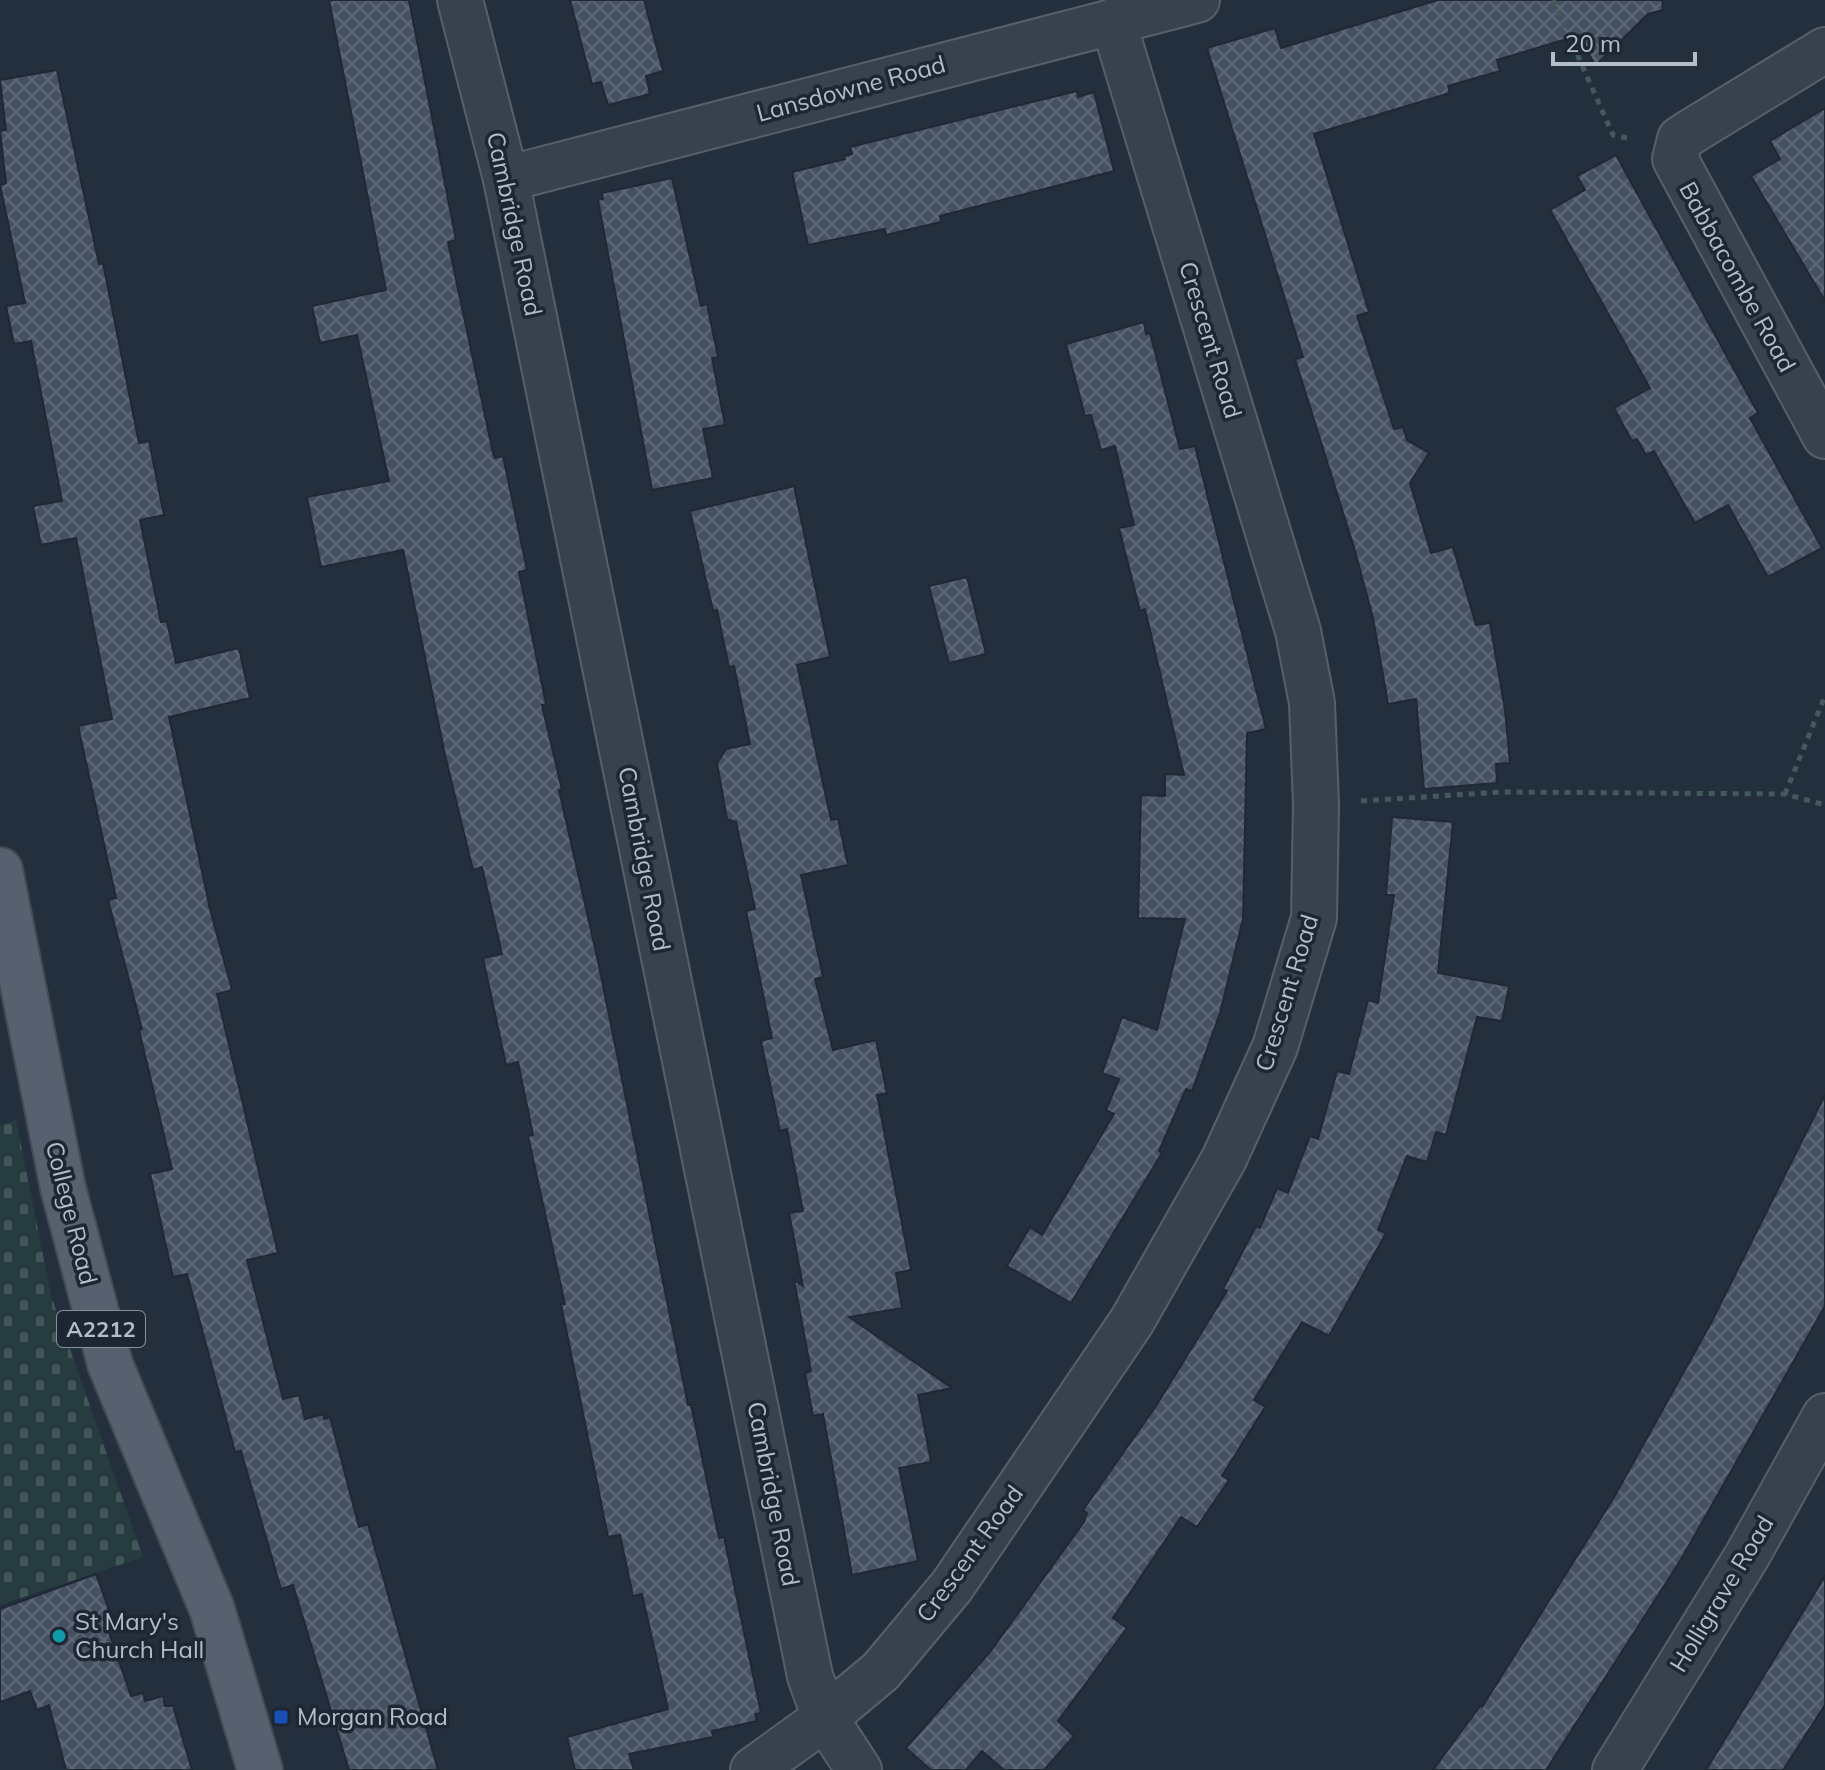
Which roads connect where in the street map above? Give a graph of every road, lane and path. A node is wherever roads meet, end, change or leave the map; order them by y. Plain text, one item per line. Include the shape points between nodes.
1 (460, 0) edge
2 (1197, 0) edge
3 (1553, 0) edge
4 (1113, 21) junction
5 (1825, 50) edge
6 (1676, 149) junction
7 (506, 179) junction
8 (1825, 436) edge
9 (1825, 696) edge
10 (1785, 794) junction
11 (1316, 805) junction
12 (1825, 805) edge
13 (0, 870) edge
14 (1825, 1416) edge
15 (825, 1718) junction
16 (260, 1770) edge
17 (753, 1770) edge
18 (859, 1770) edge
19 (1615, 1770) edge

1 - 7 street, Cambridge Road
2 - 4 street, Lansdowne Road
3 - 6 path via 1613,135
4 - 7 street, Lansdowne Road
4 - 11 street, Crescent Road via 1298,631 1312,703
5 - 6 street, Babbacombe Road via 1689,133
6 - 8 street, Babbacombe Road via 1677,168
7 - 15 street, Cambridge Road via 810,1676
9 - 10 path
10 - 11 path via 1501,792
10 - 12 path
11 - 15 street, Crescent Road via 1314,918 1275,1047 1224,1159 1132,1321 952,1586 881,1671
13 - 16 main road, College Road / A2212 via 63,1188 110,1364 212,1609
14 - 19 street, Holligrave Road via 1747,1556
15 - 17 street, Crescent Road
15 - 18 street, Cambridge Road

